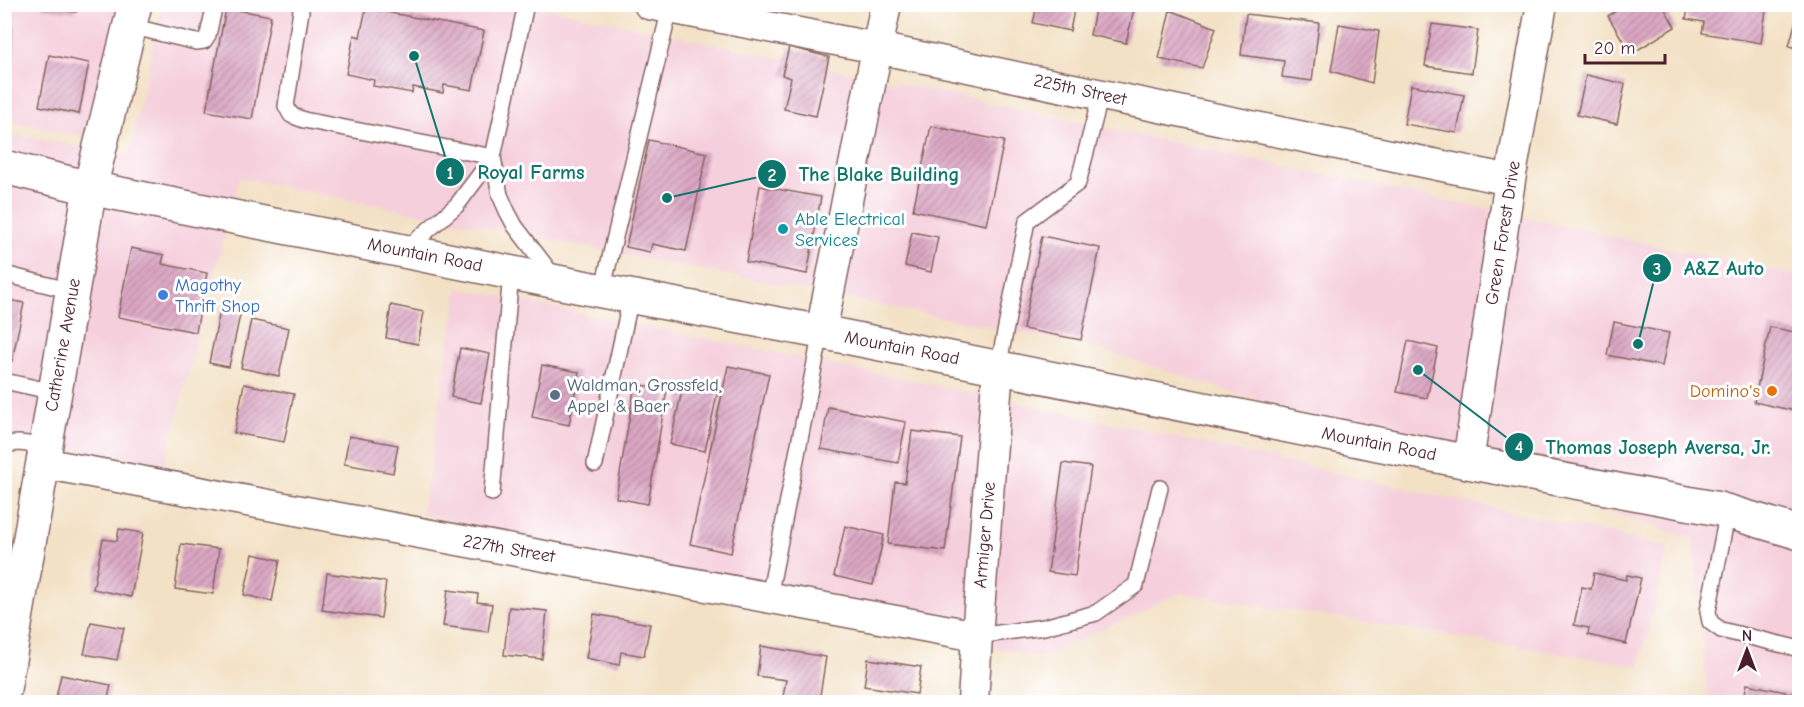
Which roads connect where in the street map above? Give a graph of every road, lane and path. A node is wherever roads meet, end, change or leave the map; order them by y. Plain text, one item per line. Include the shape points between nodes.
1 (215, 4) edge
2 (300, 4) edge
3 (526, 4) edge
4 (886, 4) edge
5 (1542, 4) edge
6 (659, 6) edge
7 (132, 15) edge
8 (877, 48) junction
9 (1101, 94) junction
10 (493, 157) junction
11 (4, 167) edge
12 (1510, 180) junction
13 (90, 188) junction
14 (404, 251) junction
15 (511, 273) junction
16 (4, 274) edge
17 (558, 282) junction
18 (72, 291) junction
19 (616, 294) junction
20 (821, 332) junction
21 (998, 368) junction
22 (4, 381) edge
23 (54, 392) junction
24 (4, 444) edge
25 (44, 454) junction
26 (1468, 462) junction
27 (595, 464) dead end
28 (1160, 488) dead end
29 (492, 493) dead end
30 (1728, 511) junction
31 (1800, 533) edge
32 (769, 597) junction
33 (977, 636) junction
34 (1800, 649) edge
35 (4, 689) edge
36 (973, 702) edge

1 - 7 lane via 204,41 196,42
2 - 10 lane via 286,106 291,115
3 - 10 lane
4 - 8 street
5 - 12 street, Green Forest Drive
6 - 8 street, 225th Street
6 - 19 lane
7 - 13 main road, Catherine Avenue
8 - 9 street, 225th Street
8 - 20 street
9 - 12 street, 225th Street
9 - 21 lane via 1078,183 1027,221
10 - 14 lane via 457,205
10 - 17 lane via 507,212
11 - 13 main road, Mountain Road
12 - 26 street, Green Forest Drive
13 - 14 main road, Mountain Road
13 - 18 main road, Catherine Avenue
14 - 15 main road, Mountain Road
15 - 17 main road, Mountain Road
15 - 29 lane
16 - 18 lane
17 - 19 main road, Mountain Road
18 - 23 main road, Catherine Avenue
19 - 20 main road, Mountain Road
19 - 27 lane
20 - 21 main road, Mountain Road
20 - 32 lane
21 - 26 main road, Mountain Road
21 - 33 street, Armiger Drive
22 - 23 lane
23 - 25 main road, Catherine Avenue
24 - 25 lane via 19,443
25 - 32 street, 227th Street
25 - 35 main road, Catherine Avenue
26 - 30 main road, Mountain Road
28 - 33 lane via 1136,585 1096,613 1044,627
30 - 31 main road, Mountain Road
30 - 34 lane via 1708,611 1710,622 1721,630
32 - 33 street, 227th Street
33 - 36 street, Armiger Drive

